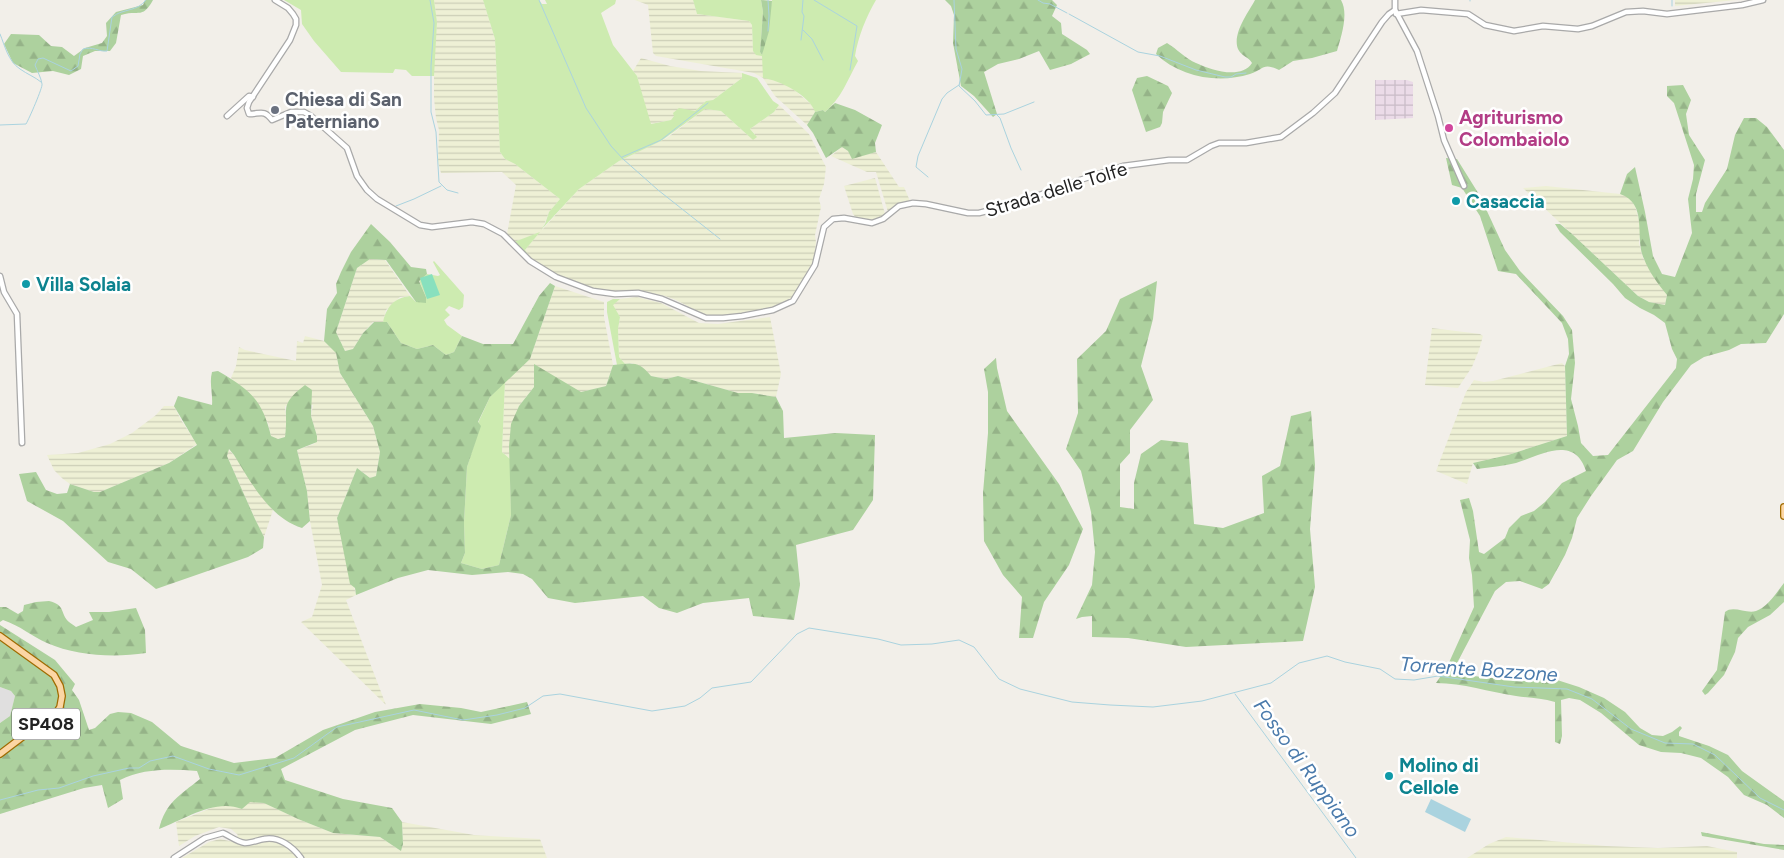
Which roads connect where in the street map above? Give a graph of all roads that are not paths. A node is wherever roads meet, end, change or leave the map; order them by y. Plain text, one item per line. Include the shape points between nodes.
1 (275, 0) edge
2 (1395, 0) edge
3 (1763, 0) edge
4 (1396, 12) junction
5 (253, 97) junction
6 (227, 116) dead end
7 (1464, 186) dead end
8 (0, 276) edge
9 (22, 443) dead end
10 (1784, 507) edge
11 (1784, 516) edge
12 (0, 636) edge
13 (0, 754) edge
14 (174, 858) edge
15 (301, 858) edge

1 - 5 street via 288,8 296,19 296,25 290,40
2 - 4 street
3 - 4 street via 1667,14 1626,12 1578,29 1543,26 1514,31 1485,25 1468,14 1421,10
4 - 5 street, Strada delle Tolfe via 1382,22 1335,93 1281,137 1219,144 1187,160 1123,166 1015,204 979,213 913,203 899,206 872,223 833,219 824,227 815,265 793,301 773,310 723,318 706,318 662,299 638,293 592,291 556,277 530,261 503,234 484,224 472,222 432,227 413,222 366,190 347,148 311,116 304,112 291,112 272,120 266,113 249,114 247,108
4 - 7 street via 1417,51 1444,140
5 - 6 street via 249,96
8 - 9 street via 4,292 17,314
10 - 11 main road
12 - 13 main road, SP408 via 54,675 62,698 58,712 51,720
14 - 15 street via 205,838 223,833 243,843 275,839 290,846

